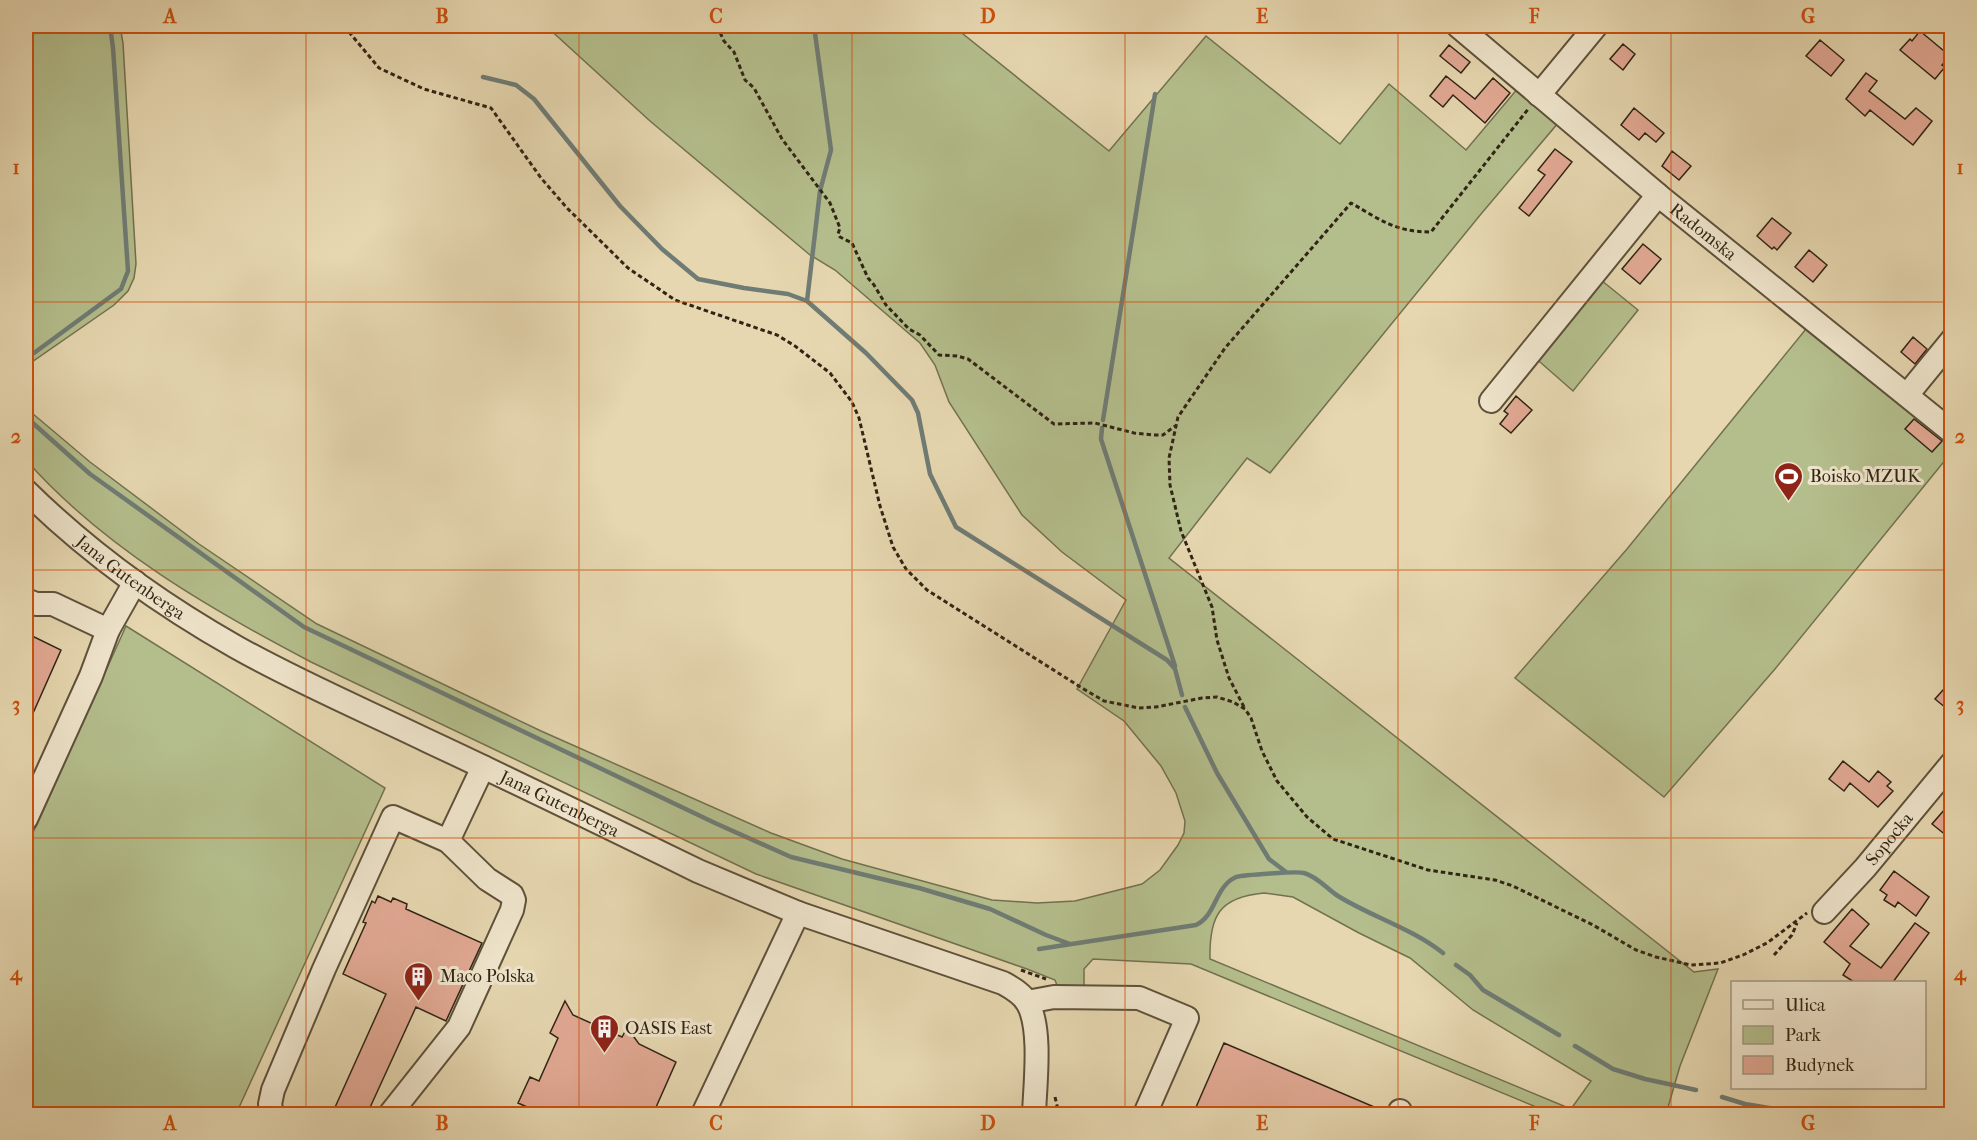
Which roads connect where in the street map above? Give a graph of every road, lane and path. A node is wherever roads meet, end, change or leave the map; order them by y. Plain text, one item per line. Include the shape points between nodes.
1 (344, 26) edge
2 (717, 26) edge
3 (1458, 26) edge
4 (1596, 26) edge
5 (1827, 26) edge
6 (1838, 34) dead end
7 (1539, 95) junction
8 (1658, 195) junction
9 (1952, 340) edge
10 (1907, 395) junction
11 (1491, 401) dead end
12 (1176, 424) junction
13 (1952, 432) edge
14 (26, 466) edge
15 (29, 482) edge
16 (135, 582) junction
17 (26, 600) edge
18 (108, 630) junction
19 (1245, 709) junction
20 (1952, 763) edge
21 (483, 767) junction
22 (26, 819) edge
23 (448, 841) junction
24 (1824, 912) joint
25 (798, 913) junction
26 (1798, 920) junction
27 (1774, 955) dead end
28 (1018, 969) dead end
29 (1052, 981) dead end
30 (1027, 1002) junction
31 (272, 1114) edge
32 (390, 1114) edge
33 (703, 1114) edge
34 (1034, 1114) edge
35 (1144, 1114) edge

1 - 19 path via 379,68 424,89 491,108 541,178 628,268 675,300 777,335 830,373 859,418 893,547 906,569 927,590 1104,700 1139,708 1217,697
2 - 12 path via 782,139 830,203 840,228 838,234 852,243 868,278 909,329 939,355 968,359 1054,424 1095,423 1134,433 1163,435
3 - 7 street, Radomska
4 - 7 street
5 - 6 path
7 - 8 street, Radomska
7 - 12 path via 1431,232 1411,232 1389,225 1351,203 1225,348
8 - 10 street, Radomska
8 - 11 street
9 - 10 street
10 - 13 street, Radomska
12 - 19 path via 1169,458 1177,516 1212,607 1229,678
14 - 15 path
15 - 16 street, Jana Gutenberga via 73,535
16 - 18 street
16 - 21 street, Jana Gutenberga via 237,648
17 - 18 street via 53,604
18 - 22 street
19 - 26 path via 1277,781 1307,817 1333,839 1428,870 1513,886 1636,950 1690,965 1720,963 1743,955 1774,939
20 - 24 street, Sopocka
21 - 23 street
21 - 25 street, Jana Gutenberga via 698,871
23 - 31 street via 393,817 273,1090
23 - 32 street via 487,879 512,895 512,910 459,1027
24 - 26 path via 1806,914
25 - 30 street, Jana Gutenberga via 991,977 1016,990
25 - 33 street
26 - 27 path via 1792,935
28 - 29 path
30 - 34 street via 1036,1037
30 - 35 street via 1054,997 1139,998 1187,1018

